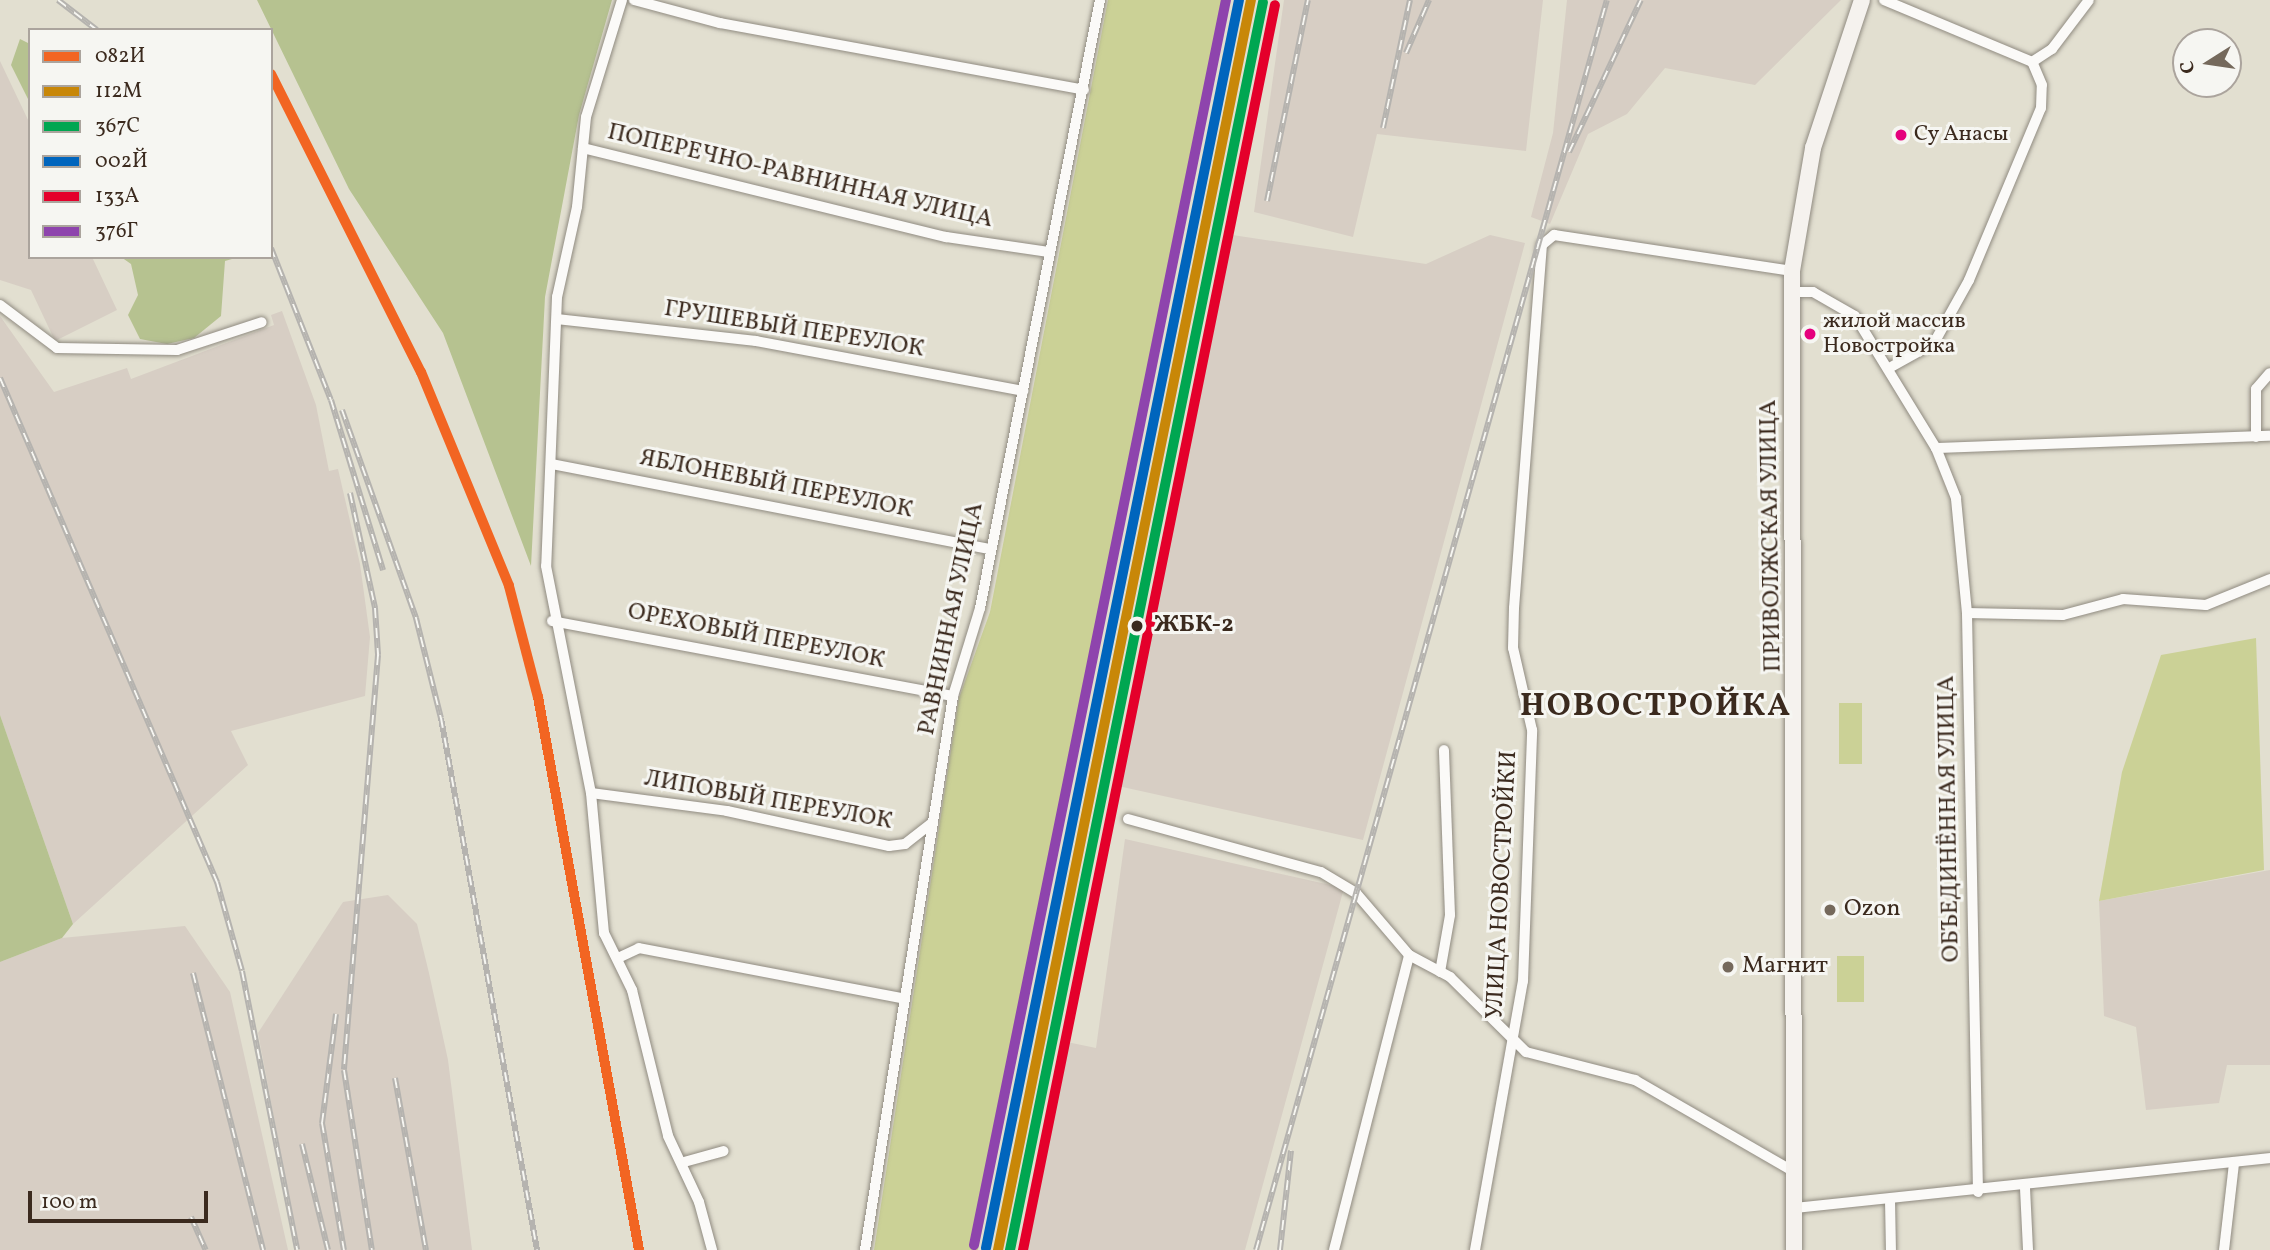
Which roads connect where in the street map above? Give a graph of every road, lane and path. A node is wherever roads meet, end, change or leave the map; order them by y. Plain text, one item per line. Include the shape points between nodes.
1 (622, 0) edge
2 (634, 0) edge
3 (1100, 0) edge
4 (1862, 0) edge
5 (1884, 0) edge
6 (2089, 0) edge
7 (2032, 62) junction
8 (1084, 90) junction
9 (583, 148) junction
10 (1049, 252) junction
11 (1792, 271) junction
12 (1792, 292) junction
13 (0, 305) edge
14 (557, 319) junction
15 (262, 322) dead end
16 (1891, 367) junction
17 (2270, 373) edge
18 (1023, 391) junction
19 (2270, 436) edge
20 (2256, 437) junction
21 (1936, 448) junction
22 (552, 464) junction
23 (991, 549) junction
24 (2270, 579) edge
25 (1967, 613) junction
26 (552, 621) junction
27 (953, 695) junction
28 (1444, 750) dead end
29 (591, 793) junction
30 (1128, 819) dead end
31 (931, 824) junction
32 (1409, 956) junction
33 (618, 958) junction
34 (1440, 972) junction
35 (901, 998) junction
36 (1515, 1039) junction
37 (724, 1151) dead end
38 (2270, 1158) edge
39 (684, 1162) junction
40 (2234, 1163) junction
41 (1796, 1173) junction
42 (2025, 1188) junction
43 (1978, 1192) junction
44 (1890, 1200) junction
45 (1795, 1208) junction
46 (712, 1250) edge
47 (865, 1250) edge
48 (1334, 1250) edge
49 (1475, 1250) edge
50 (1794, 1250) edge
51 (1891, 1250) edge
52 (2028, 1250) edge
53 (2224, 1250) edge

1 - 9 street via 586,117
2 - 8 street via 720,23
3 - 8 street, РАВНИННАЯ УЛИЦА
4 - 11 main road, ПРИВОЛЖСКАЯ УЛИЦА via 1813,148
5 - 7 street
6 - 7 street via 2052,49
7 - 16 street via 2042,85 2041,108 1969,280 1934,343
8 - 10 street, РАВНИННАЯ УЛИЦА
9 - 10 street, ПОПЕРЕЧНО-РАВНИННАЯ УЛИЦА via 946,237
9 - 14 street
10 - 18 street, РАВНИННАЯ УЛИЦА
11 - 12 main road, ПРИВОЛЖСКАЯ УЛИЦА
11 - 36 street, УЛИЦА НОВОСТРОЙКИ via 1554,235 1542,245 1535,288 1538,321 1514,608 1513,648 1532,730 1523,981
12 - 16 street, ОБЪЕДИНЁННАЯ УЛИЦА via 1813,292 1856,316
12 - 41 main road, ПРИВОЛЖСКАЯ УЛИЦА
13 - 15 street via 57,348 177,350
14 - 18 street, ГРУШЕВЫЙ ПЕРЕУЛОК via 756,341
14 - 22 street
16 - 21 street, ОБЪЕДИНЁННАЯ УЛИЦА
17 - 20 street via 2256,388
18 - 23 street, РАВНИННАЯ УЛИЦА
19 - 20 street
20 - 21 street
21 - 25 street, ОБЪЕДИНЁННАЯ УЛИЦА via 1956,498
22 - 23 street, ЯБЛОНЕВЫЙ ПЕРЕУЛОК
22 - 26 street via 546,566
23 - 27 street, РАВНИННАЯ УЛИЦА
24 - 25 street via 2206,605 2123,599 2063,615
25 - 43 street, ОБЪЕДИНЁННАЯ УЛИЦА
26 - 27 street, ОРЕХОВЫЙ ПЕРЕУЛОК
26 - 29 street
27 - 31 street, РАВНИННАЯ УЛИЦА
28 - 34 street via 1450,915
29 - 31 street, ЛИПОВЫЙ ПЕРЕУЛОК via 727,811 889,846 905,844
29 - 33 street via 598,910
30 - 32 street via 1321,872 1356,893
31 - 35 street, РАВНИННАЯ УЛИЦА
32 - 34 street
32 - 48 street
33 - 35 street via 639,948
33 - 39 street via 668,1136
34 - 36 street
35 - 47 street, РАВНИННАЯ УЛИЦА
36 - 41 street via 1526,1052 1635,1080
36 - 49 street, УЛИЦА НОВОСТРОЙКИ
37 - 39 street
38 - 40 street
39 - 46 street
40 - 42 street
40 - 53 street
41 - 45 main road, ПРИВОЛЖСКАЯ УЛИЦА
42 - 43 street
42 - 52 street
43 - 44 street
44 - 45 street
44 - 51 street
45 - 50 main road, ПРИВОЛЖСКАЯ УЛИЦА

